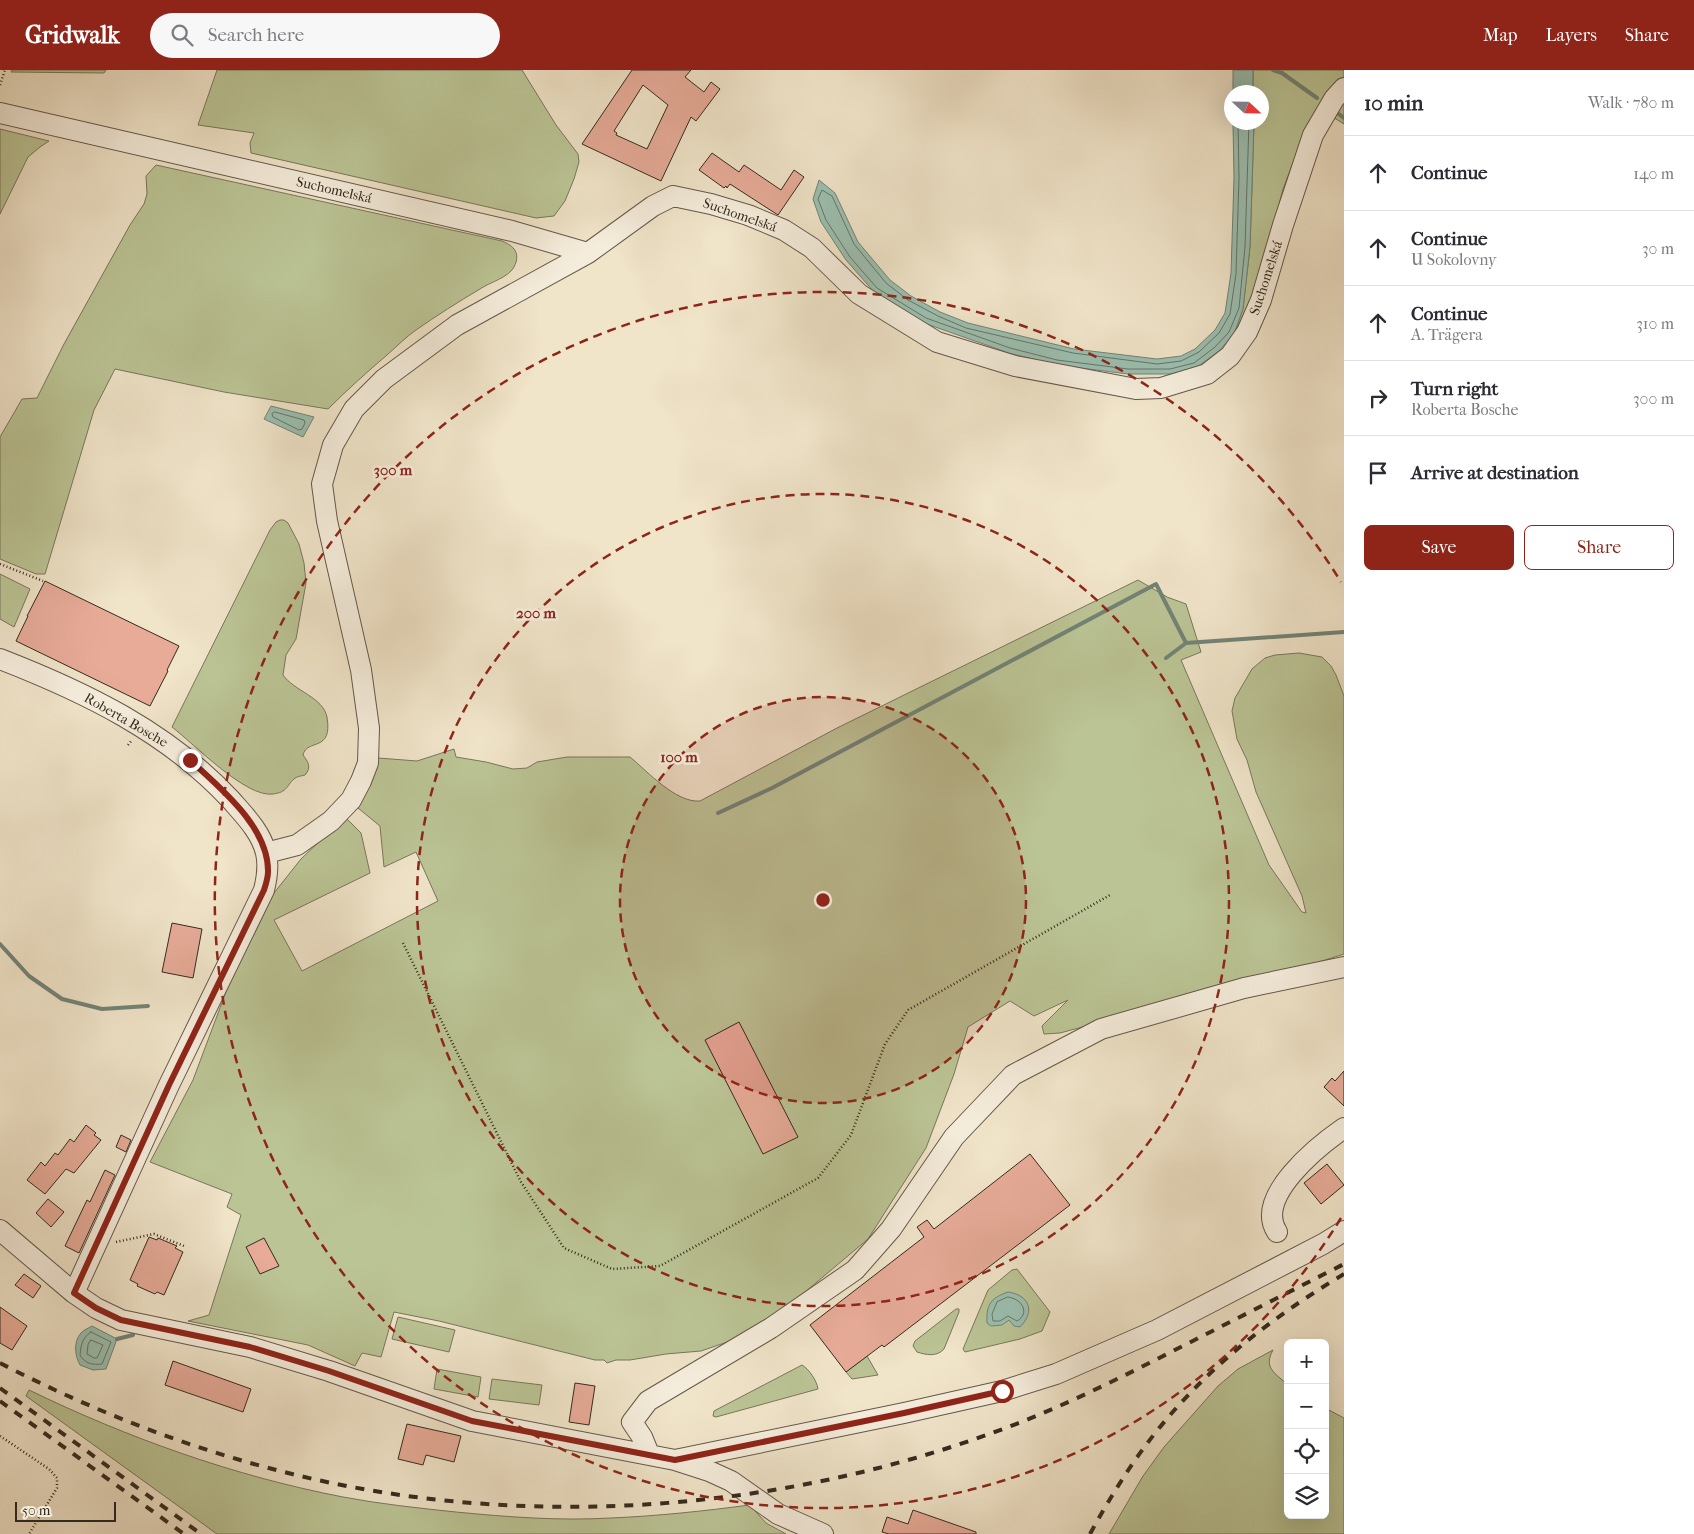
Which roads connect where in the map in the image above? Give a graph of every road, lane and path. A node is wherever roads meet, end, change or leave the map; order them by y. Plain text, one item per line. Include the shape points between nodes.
1 (5, 70) edge
2 (0, 85) edge
3 (1344, 88) edge
4 (0, 112) edge
5 (588, 253) junction
6 (0, 564) edge
7 (42, 581) dead end
8 (0, 659) edge
9 (266, 854) junction
10 (1110, 895) dead end
11 (402, 943) dead end
12 (1344, 967) edge
13 (1344, 1128) edge
14 (0, 1230) edge
15 (1344, 1231) edge
16 (1277, 1232) dead end
17 (184, 1246) dead end
18 (95, 1247) junction
19 (74, 1293) junction
20 (0, 1436) edge
21 (649, 1454) junction
22 (675, 1460) junction
23 (29, 1534) edge
24 (823, 1534) edge

1 - 2 path
3 - 5 street, Suchomelská via 1313,135 1261,300 1247,332 1230,356 1207,374 1161,388 1136,389 1015,366 937,342 859,294 812,248 784,230 748,215 702,202 673,196 653,206
4 - 5 street, Suchomelská via 512,231
5 - 9 street via 457,325 384,378 354,409 333,445 322,484 327,521 361,670 369,728 368,764 351,800 330,821 297,845
6 - 7 path
8 - 9 street, Roberta Bosche via 96,701 171,746 216,784 242,812 261,839
9 - 18 street, Roberta Bosche via 268,872 264,890
10 - 11 path via 908,1010 885,1044 851,1135 818,1178 660,1266 612,1269 564,1248 522,1182
12 - 21 street via 1244,988 1101,1029 1014,1075 954,1137 891,1229 855,1270 771,1328 648,1401 632,1422
13 - 16 street via 1324,1142 1292,1173 1273,1205 1272,1224
14 - 19 street
15 - 22 street via 1157,1330 1056,1374 904,1413
17 - 18 path via 154,1234
18 - 19 street, Roberta Bosche
19 - 21 street via 121,1320 250,1347 472,1421
20 - 23 path via 57,1478 57,1488
21 - 22 street
22 - 24 street via 731,1481 778,1514

